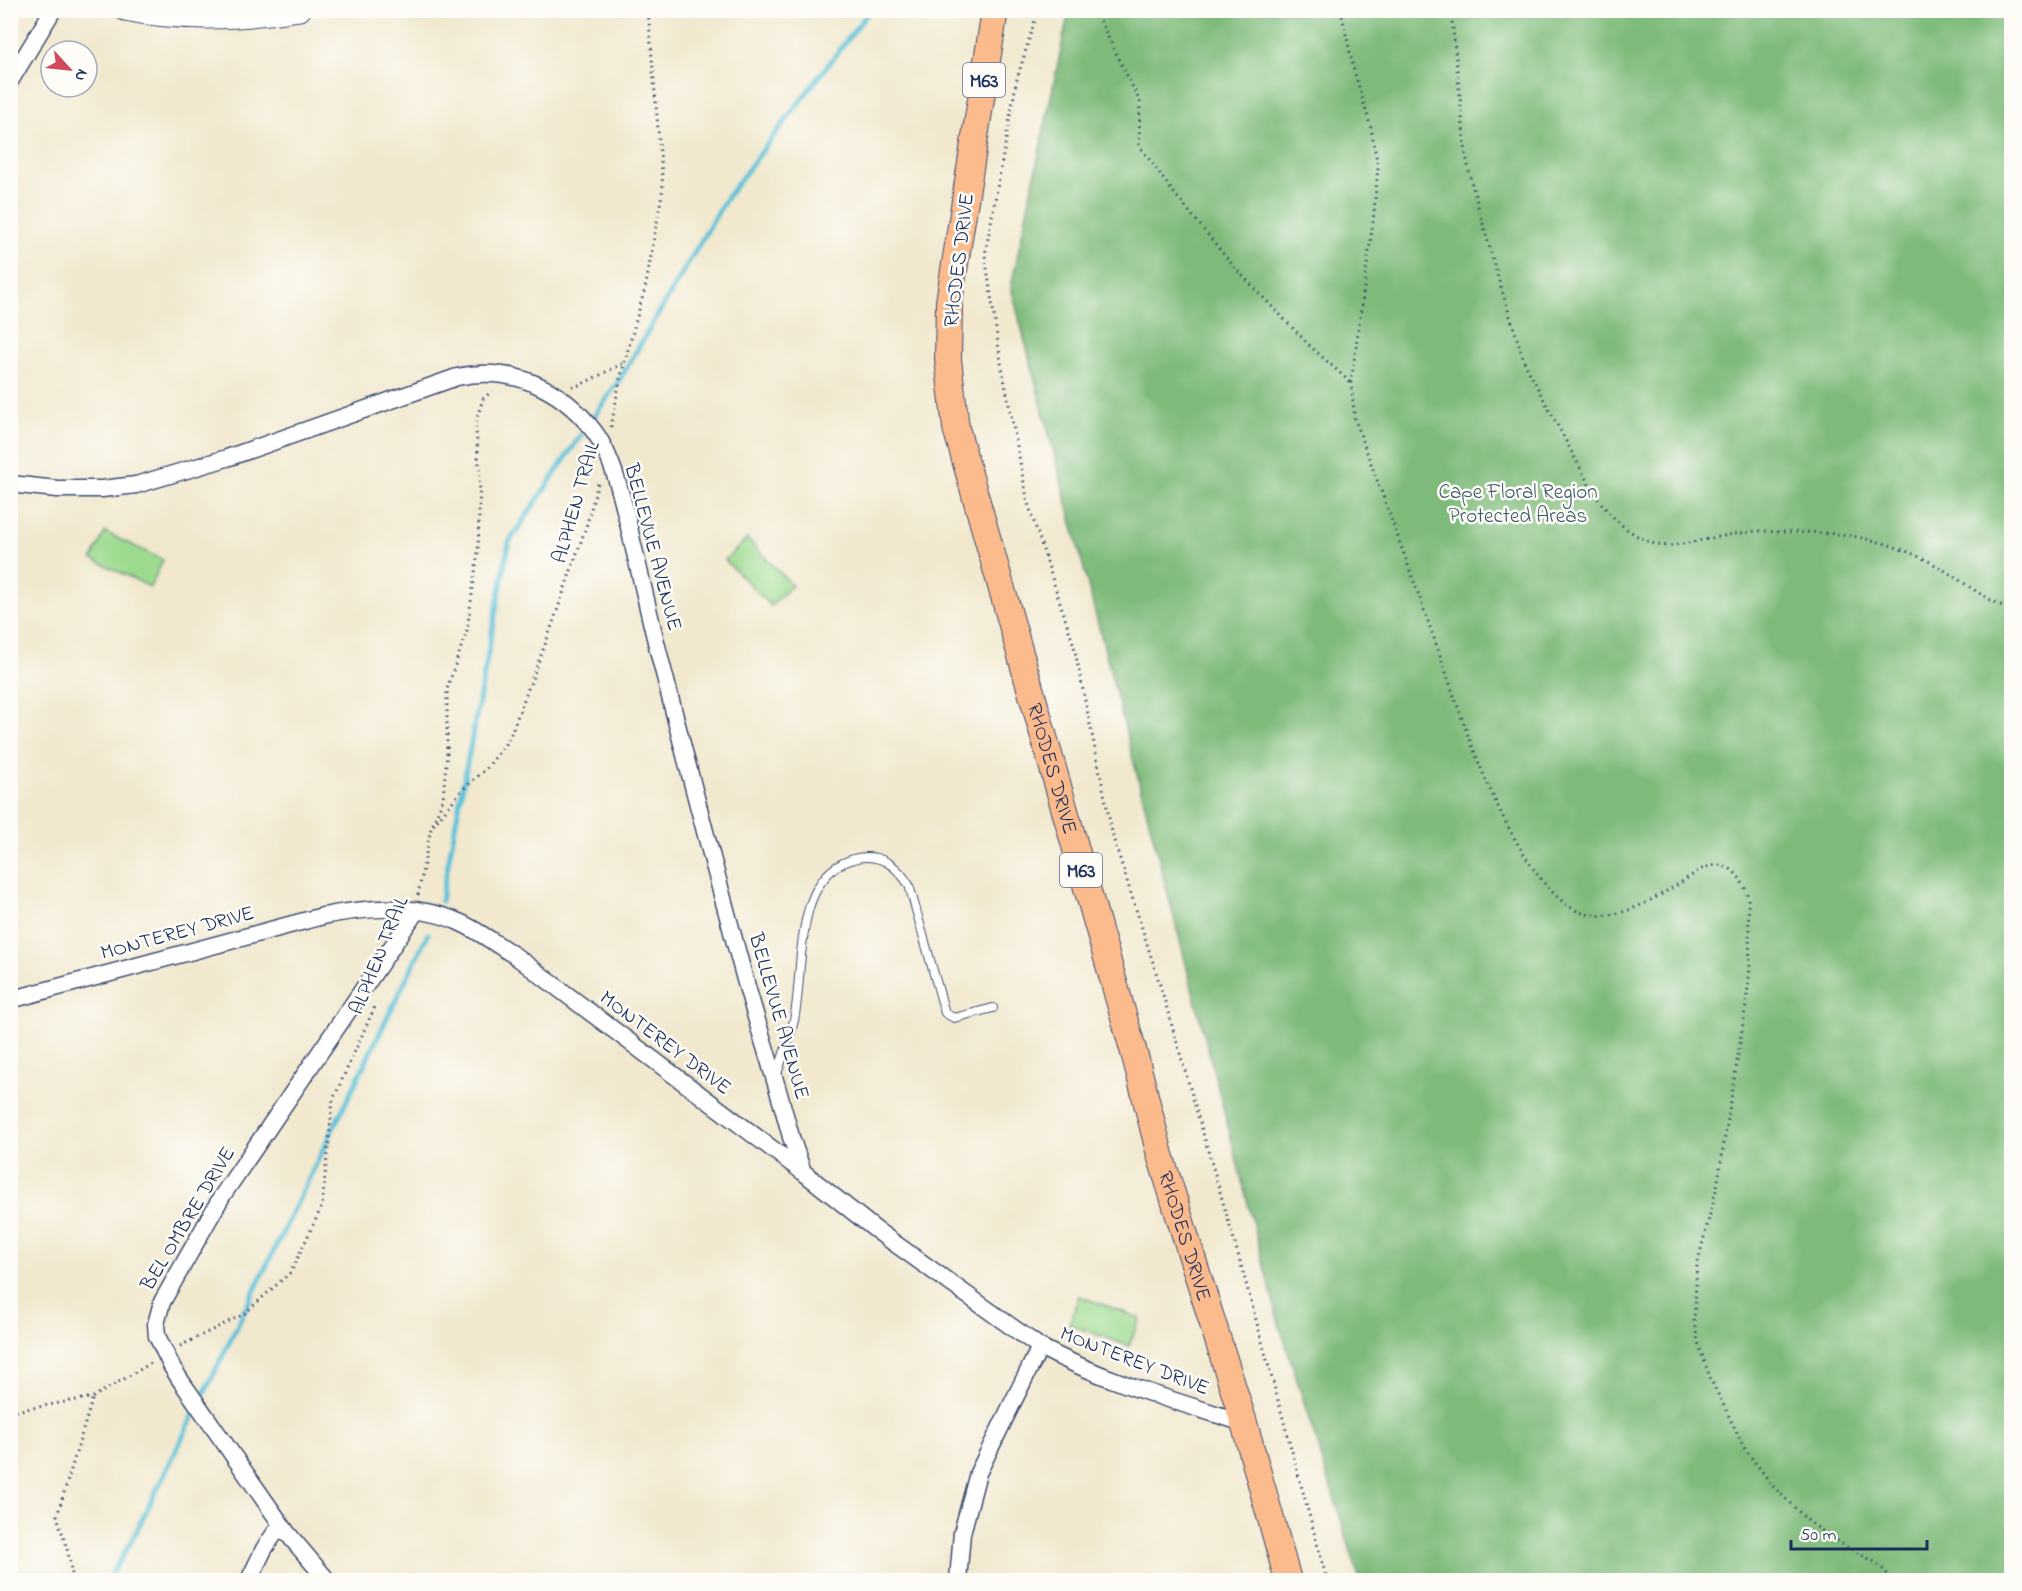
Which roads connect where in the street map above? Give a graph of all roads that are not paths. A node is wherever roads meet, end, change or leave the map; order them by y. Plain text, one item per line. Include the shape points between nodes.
1 (53, 10) edge
2 (125, 10) edge
3 (300, 10) edge
4 (995, 10) edge
5 (10, 81) edge
6 (10, 483) edge
7 (417, 910) junction
8 (10, 1000) edge
9 (993, 1008) dead end
10 (775, 1080) junction
11 (803, 1172) junction
12 (1040, 1347) junction
13 (1244, 1423) junction
14 (281, 1524) junction
15 (249, 1581) edge
16 (327, 1581) edge
17 (958, 1581) edge
18 (1288, 1581) edge

1 - 5 street
2 - 3 street via 231,18
4 - 13 main road, RHODES DRIVE / M63 via 949,302 948,359 956,428 1160,1155
6 - 10 street, BELLEVUE AVENUE via 57,489 136,485 477,372 538,384 562,399 594,430 621,492 699,812
7 - 8 street, MONTEREY DRIVE via 376,908 323,916
7 - 11 street, MONTEREY DRIVE via 458,921 514,955
7 - 14 street, BEL OMBRE DRIVE via 222,1196 158,1312 157,1336 181,1381
9 - 10 lane via 954,1018 945,1013 909,885 892,865 881,859 860,857 828,874 811,901 794,1019
10 - 11 street, BELLEVUE AVENUE
11 - 12 street, MONTEREY DRIVE via 876,1230
12 - 13 street, MONTEREY DRIVE via 1102,1375
12 - 17 street via 978,1473 962,1533
13 - 18 main road, RHODES DRIVE / M63
14 - 15 street
14 - 16 street, BEL OMBRE DRIVE

